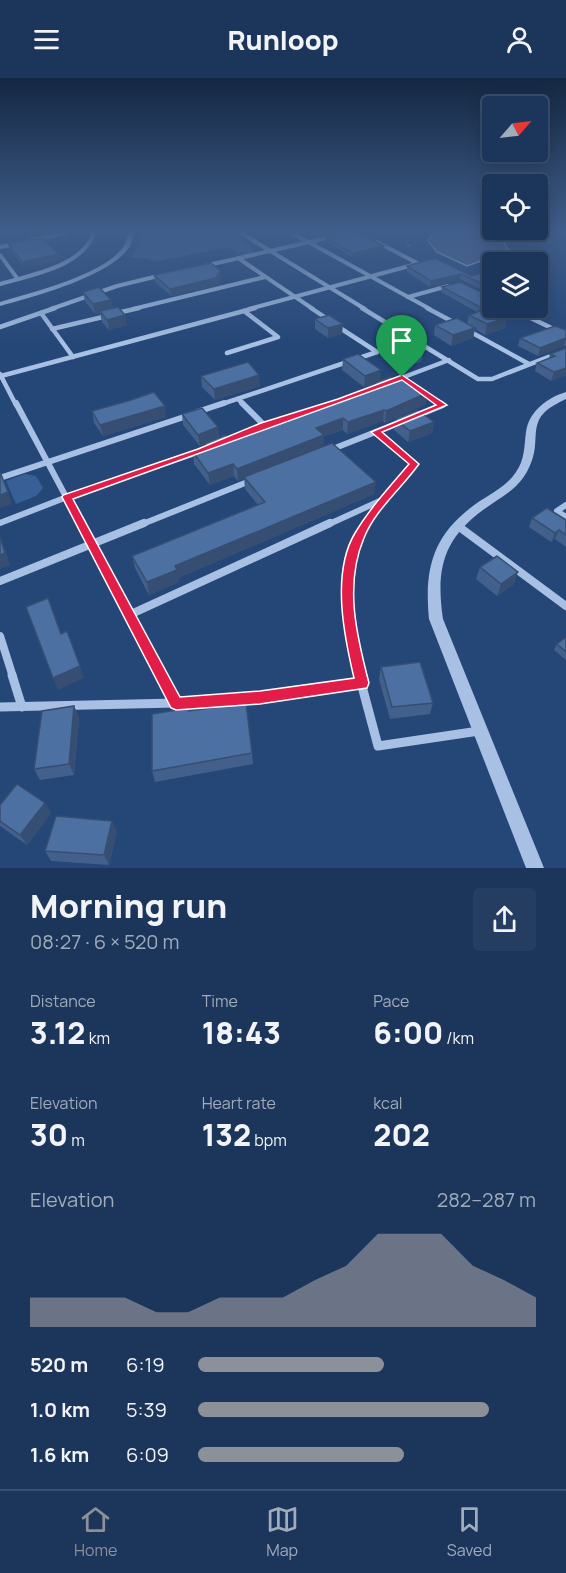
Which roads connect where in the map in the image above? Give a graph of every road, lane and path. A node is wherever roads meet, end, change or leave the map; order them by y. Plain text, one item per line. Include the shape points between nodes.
1 (11, 270) edge
2 (43, 270) edge
3 (94, 270) edge
4 (255, 270) edge
5 (299, 270) edge
6 (359, 270) edge
7 (398, 270) edge
8 (165, 275) edge
9 (265, 277) junction
10 (372, 277) junction
11 (17, 278) junction
12 (0, 284) edge
13 (449, 285) edge
14 (328, 288) junction
15 (408, 297) junction
16 (295, 298) junction
17 (0, 304) edge
18 (244, 311) junction
19 (41, 313) junction
20 (531, 318) edge
21 (0, 327) edge
22 (52, 329) junction
23 (566, 335) edge
24 (566, 351) edge
25 (226, 353) dead end
26 (73, 357) junction
27 (449, 360) junction
28 (529, 364) junction
29 (0, 375) edge
30 (402, 377) junction
31 (566, 395) edge
32 (238, 399) junction
33 (341, 401) edge
34 (330, 404) edge
35 (264, 425) junction
36 (375, 432) junction
37 (228, 440) edge
38 (211, 447) edge
39 (321, 453) edge
40 (48, 462) junction
41 (0, 478) edge
42 (255, 479) edge
43 (67, 497) junction
44 (384, 500) junction
45 (566, 505) edge
46 (566, 517) edge
47 (0, 523) edge
48 (458, 526) junction
49 (90, 544) junction
50 (0, 581) edge
51 (566, 606) edge
52 (129, 615) junction
53 (0, 636) edge
54 (362, 683) junction
55 (176, 703) junction
56 (0, 707) edge
57 (22, 707) junction
58 (480, 731) junction
59 (535, 868) edge

1 - 11 street
2 - 11 street
3 - 17 street
4 - 9 street
5 - 14 street
6 - 10 street
7 - 10 street
8 - 19 street via 117,286
9 - 16 street
9 - 22 street
10 - 14 street
10 - 15 street
11 - 12 street
13 - 15 street
14 - 16 street
14 - 27 street
15 - 28 street
16 - 18 street
16 - 32 street via 377,352
18 - 25 street via 278,337
18 - 26 street
19 - 21 street
19 - 22 street
20 - 23 street
22 - 26 street
24 - 28 street
26 - 29 street
27 - 28 street via 484,380
27 - 30 street
29 - 40 street
30 - 33 street
30 - 36 street via 443,405
31 - 48 street via 536,414 531,423 527,461 519,476
32 - 35 street
32 - 40 street
34 - 35 street
35 - 37 street
36 - 39 street
36 - 44 street via 415,464
38 - 43 street
40 - 41 street
40 - 43 street
42 - 49 street
43 - 47 street
43 - 49 street
44 - 52 street
44 - 54 street via 358,536 348,573 349,629
45 - 46 street via 557,511
48 - 51 street
48 - 58 street via 437,556 433,601 443,638
49 - 50 street
49 - 52 street
52 - 55 street
53 - 57 street
54 - 55 street via 260,697
54 - 58 street via 378,746
55 - 57 street
56 - 57 street
58 - 59 street

